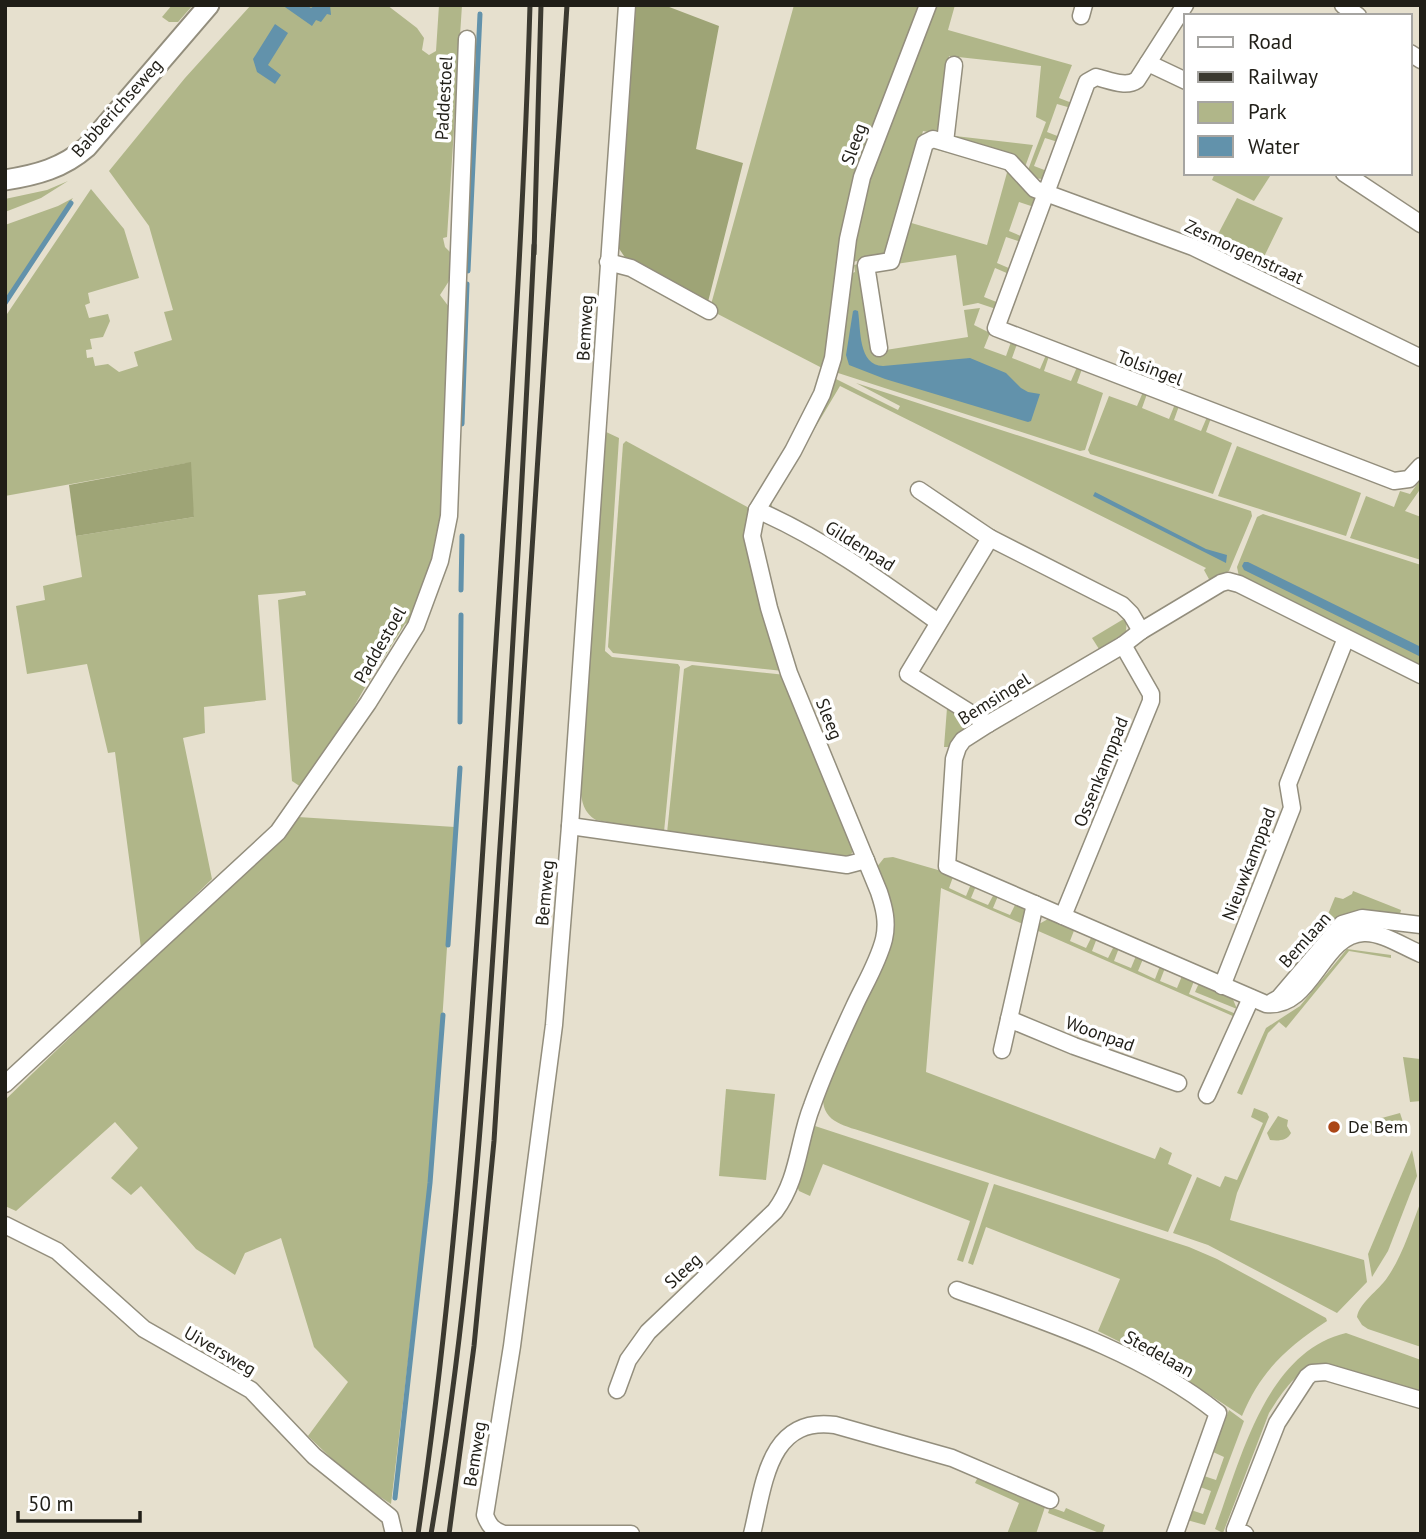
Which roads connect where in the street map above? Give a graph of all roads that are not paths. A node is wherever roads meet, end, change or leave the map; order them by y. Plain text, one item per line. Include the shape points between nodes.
1 (209, 5) edge
2 (627, 5) edge
3 (928, 5) edge
4 (1181, 7) edge
5 (467, 38) dead end
6 (1148, 63) junction
7 (954, 65) dead end
8 (1184, 80) edge
9 (945, 142) junction
10 (1347, 175) edge
11 (5, 180) edge
12 (1045, 194) junction
13 (1421, 224) edge
14 (608, 262) junction
15 (709, 311) dead end
16 (879, 348) dead end
17 (1421, 358) edge
18 (1421, 466) edge
19 (919, 490) dead end
20 (757, 510) junction
21 (990, 538) junction
22 (938, 622) junction
23 (1141, 631) junction
24 (1346, 638) junction
25 (1123, 645) junction
26 (1421, 675) edge
27 (988, 724) junction
28 (570, 826) junction
29 (866, 860) junction
30 (1035, 904) junction
31 (1063, 916) junction
32 (1421, 925) edge
33 (1421, 954) edge
34 (1222, 985) junction
35 (1259, 1001) junction
36 (1009, 1019) junction
37 (1002, 1050) dead end
38 (1178, 1083) dead end
39 (5, 1084) edge
40 (1206, 1095) dead end
41 (5, 1225) edge
42 (957, 1290) dead end
43 (617, 1390) dead end
44 (1421, 1400) edge
45 (1050, 1500) dead end
46 (394, 1533) edge
47 (631, 1534) edge
48 (752, 1534) edge
49 (1175, 1534) edge
50 (1245, 1534) edge

1 - 11 street, Babberichseweg via 88,147 53,170
2 - 14 street, Bemweg
3 - 20 street, Sleeg via 862,177 848,239 833,358 822,394
4 - 6 street, Tolsingel
5 - 39 street, Paddestoel via 448,524 416,626 278,832
6 - 8 street
6 - 12 street, Tolsingel via 1132,84 1096,77 1087,82
7 - 9 street
9 - 12 street via 1010,162 1031,186
9 - 16 street via 933,139 925,143 891,261 866,265
10 - 13 street
12 - 17 street, Zesmorgenstraat via 1193,247
12 - 18 street, Tolsingel via 996,328 1394,481 1409,479
14 - 15 street via 631,268
14 - 28 street, Bemweg
19 - 21 street
20 - 22 street, Gildenpad via 817,541
20 - 29 street, Sleeg via 753,548 789,673
21 - 22 street
21 - 23 street via 1122,605
22 - 27 street via 908,674
23 - 24 street, Bemsingel via 1228,581
23 - 25 street, Bemsingel
24 - 26 street, Bemsingel
24 - 34 street, Nieuwkamppad via 1288,784 1292,808
25 - 27 street, Bemsingel
25 - 31 street, Ossenkamppad via 1151,701
27 - 30 street, Bemsingel via 955,752 947,866
28 - 29 street via 847,865
28 - 47 street, Bemweg via 554,1025 485,1515 488,1524 504,1534
29 - 43 street, Sleeg via 884,909 885,936 811,1107 787,1196 648,1332 628,1360
30 - 31 street, Bemsingel
30 - 36 street
31 - 34 street, Bemsingel
32 - 35 street, Bemlaan via 1362,918 1342,923 1279,998
33 - 35 street, Bemlaan via 1374,934 1357,934 1341,942 1295,996 1281,1004
34 - 35 street
35 - 40 street
36 - 37 street
36 - 38 street, Woonpad
41 - 46 street, Uiversweg via 57,1251 144,1329 251,1390 314,1455 390,1517
42 - 49 street, Stedelaan via 1097,1343 1169,1380 1218,1413
44 - 50 street via 1326,1372 1312,1373 1286,1406 1267,1442 1235,1530
45 - 48 street via 952,1458 818,1423 797,1429 776,1450

